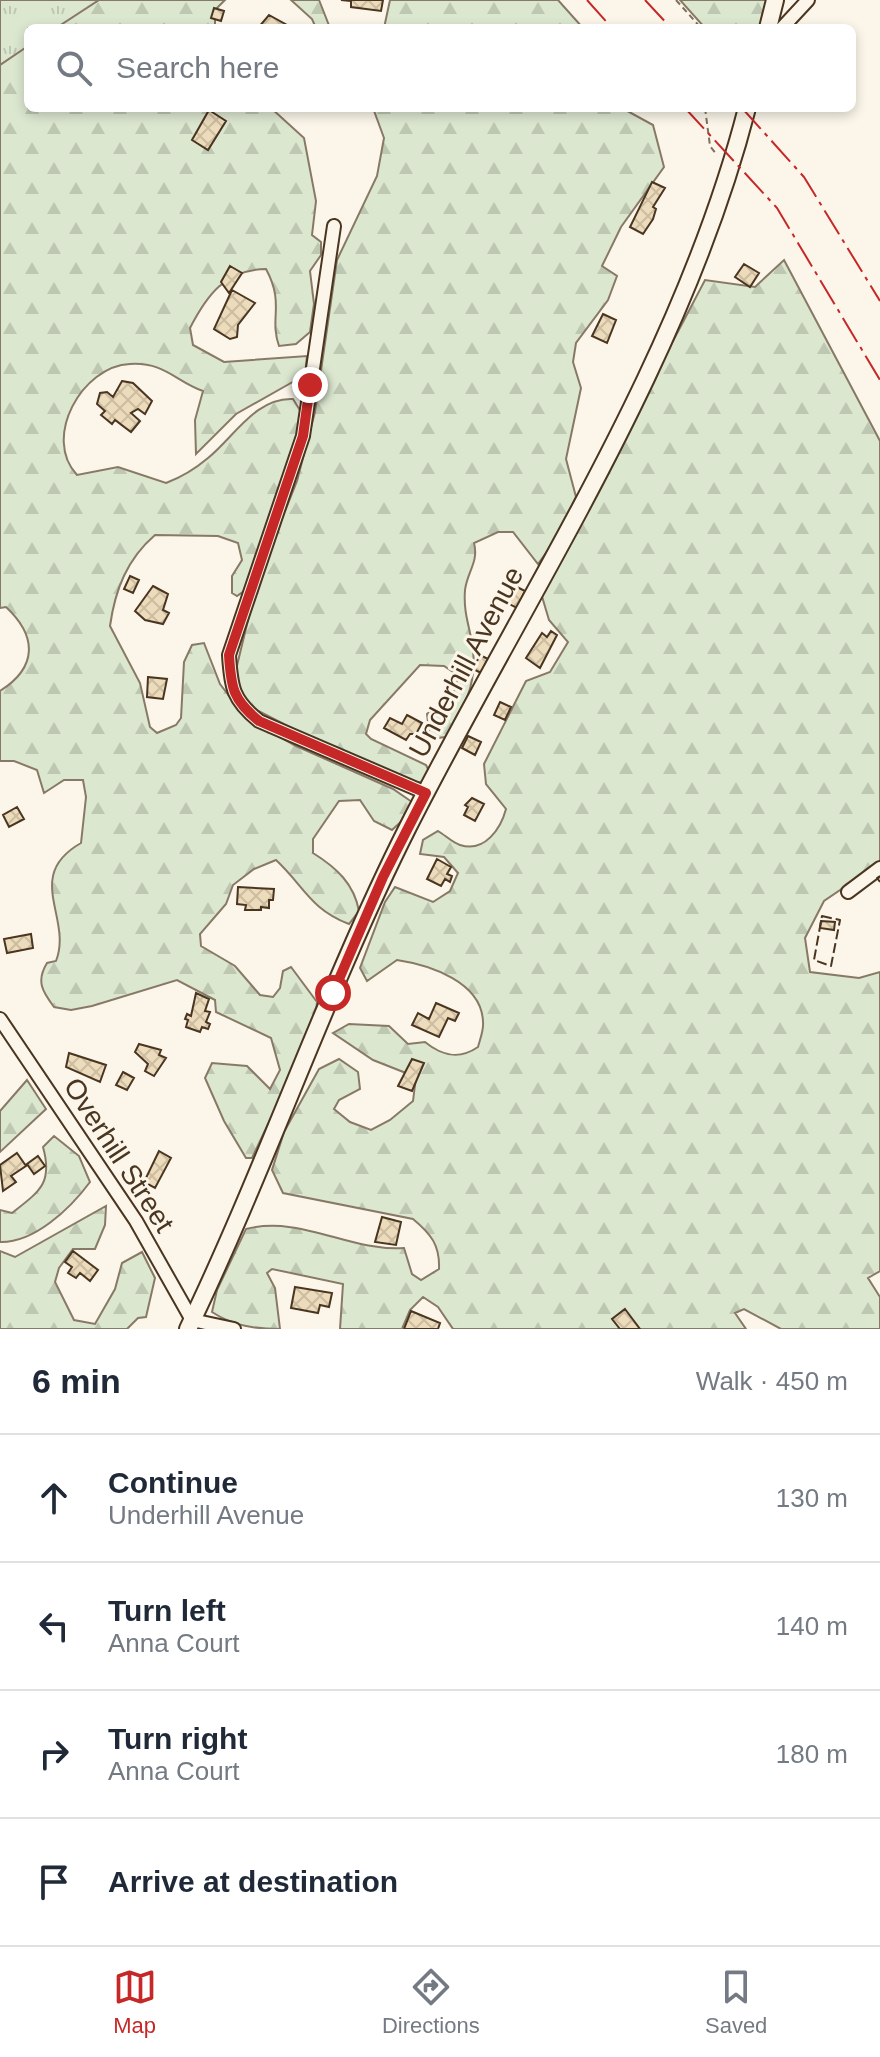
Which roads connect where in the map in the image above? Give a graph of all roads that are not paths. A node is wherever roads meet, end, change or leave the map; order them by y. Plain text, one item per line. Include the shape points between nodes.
1 (775, 0) edge
2 (808, 0) edge
3 (769, 24) edge
4 (786, 24) edge
5 (746, 112) edge
6 (334, 226) dead end
7 (426, 793) junction
8 (880, 868) edge
9 (848, 892) dead end
10 (0, 1019) edge
11 (190, 1324) edge
12 (234, 1329) edge

1 - 3 main road
2 - 4 street
5 - 7 main road, Underhill Avenue via 708,240 663,343
6 - 7 street via 303,436 229,655 230,681 239,705 259,721
7 - 11 main road, Underhill Avenue via 366,916
8 - 9 street
10 - 11 street, Overhill Street via 136,1221
11 - 12 street

